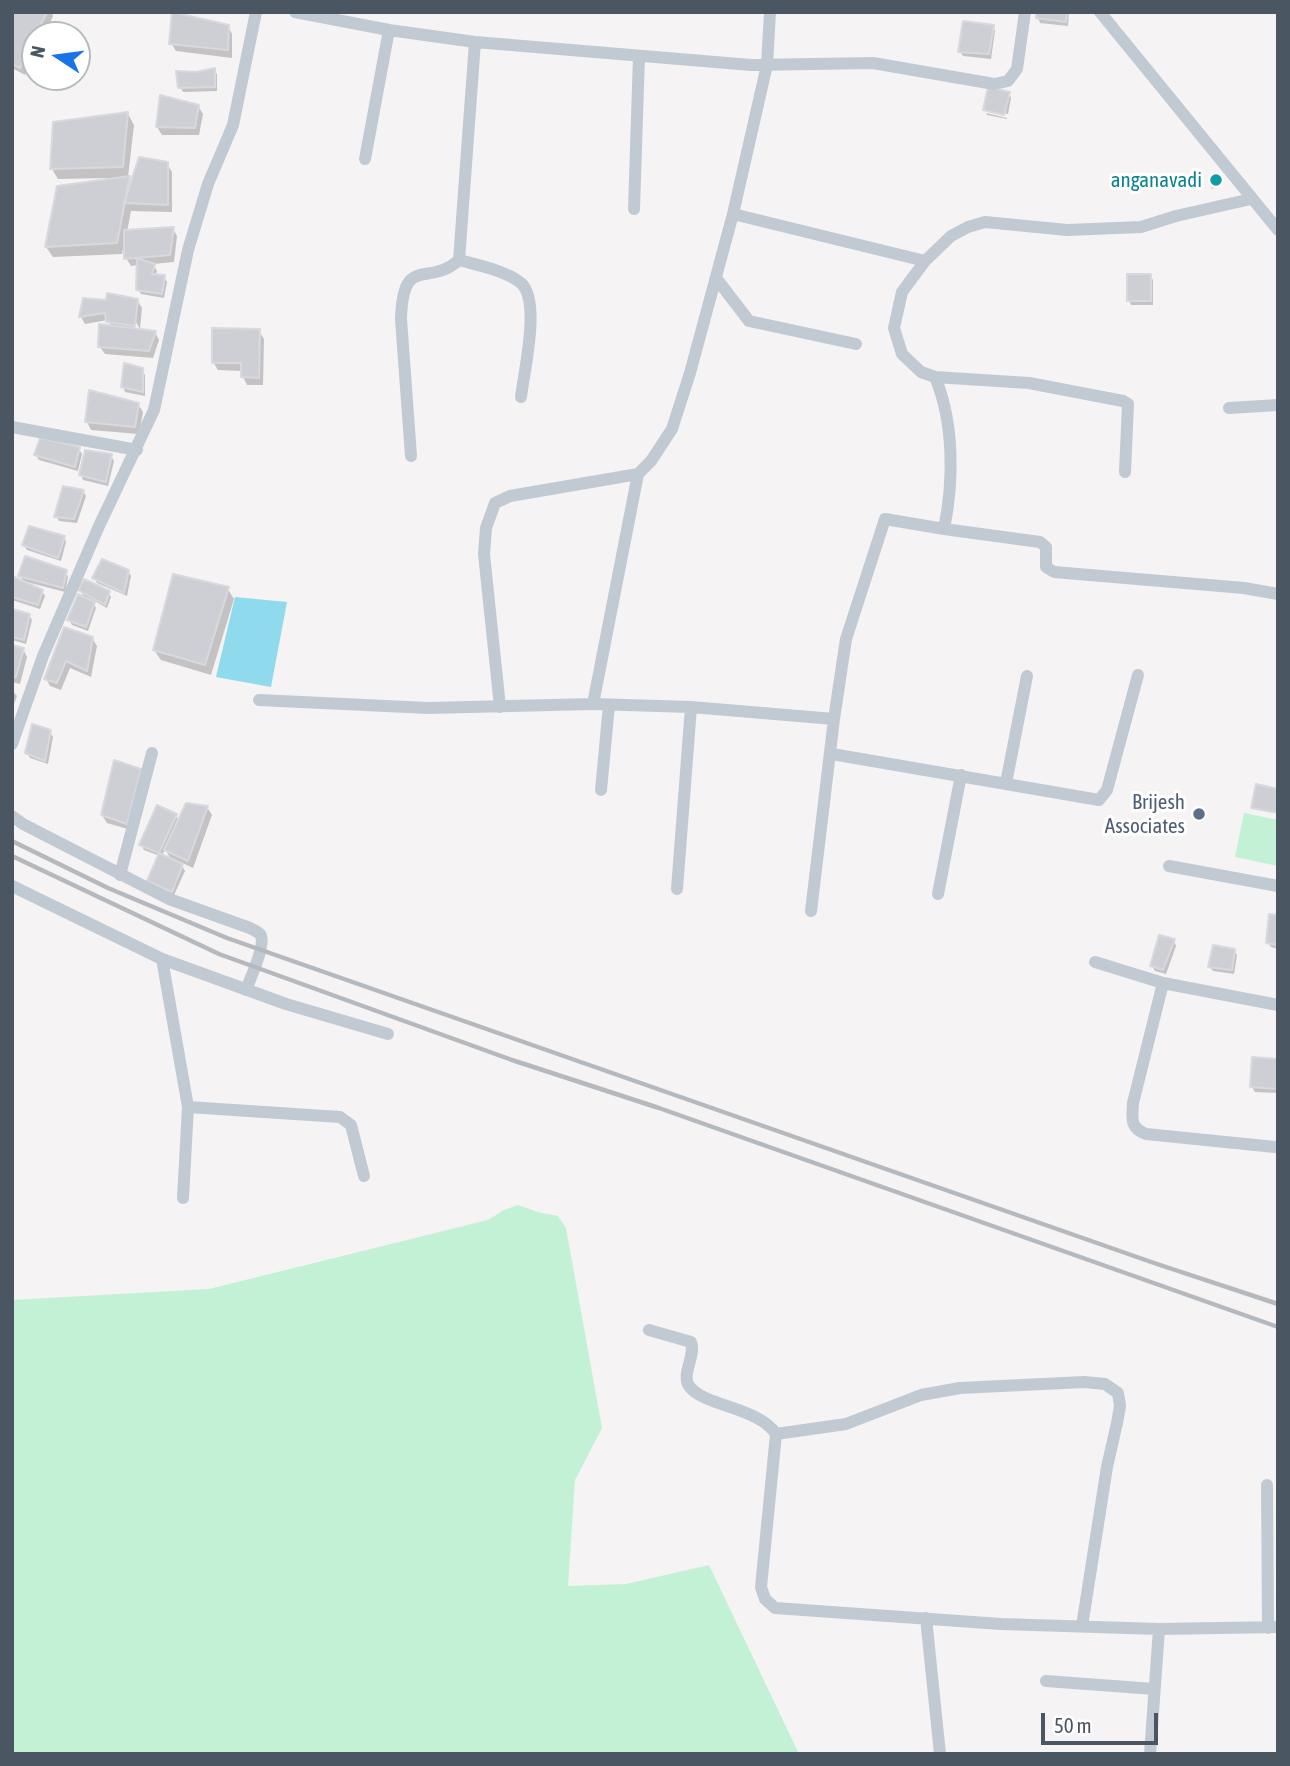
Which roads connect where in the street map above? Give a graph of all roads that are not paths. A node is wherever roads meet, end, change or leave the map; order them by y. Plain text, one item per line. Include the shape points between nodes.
1 (256, 12) edge
2 (295, 12) edge
3 (770, 12) edge
4 (1025, 12) edge
5 (1100, 12) edge
6 (389, 30) junction
7 (475, 42) junction
8 (639, 56) junction
9 (767, 65) junction
10 (365, 159) dead end
11 (1251, 199) junction
12 (634, 209) dead end
13 (733, 214) junction
14 (1278, 230) edge
15 (459, 260) junction
16 (925, 261) junction
17 (716, 278) junction
18 (856, 344) dead end
19 (935, 376) junction
20 (520, 397) dead end
21 (1278, 405) edge
22 (1228, 408) dead end
23 (12, 428) edge
24 (136, 450) junction
25 (411, 456) dead end
26 (1125, 472) dead end
27 (638, 474) junction
28 (944, 529) junction
29 (1278, 594) edge
30 (1138, 675) dead end
31 (1027, 676) dead end
32 (259, 700) dead end
33 (593, 705) junction
34 (609, 705) junction
35 (500, 707) junction
36 (691, 707) junction
37 (834, 719) junction
38 (12, 744) edge
39 (152, 753) dead end
40 (832, 754) junction
41 (961, 775) junction
42 (1006, 783) junction
43 (601, 790) dead end
44 (12, 816) edge
45 (1169, 866) dead end
46 (120, 875) junction
47 (12, 886) edge
48 (1278, 886) edge
49 (677, 889) dead end
50 (938, 894) dead end
51 (811, 911) dead end
52 (162, 959) junction
53 (1095, 962) dead end
54 (1163, 983) junction
55 (246, 990) junction
56 (1278, 1005) edge
57 (388, 1034) dead end
58 (188, 1107) junction
59 (1275, 1147) dead end
60 (364, 1176) dead end
61 (183, 1198) dead end
62 (649, 1330) dead end
63 (776, 1434) junction
64 (1267, 1485) dead end
65 (926, 1618) junction
66 (1082, 1626) junction
67 (1273, 1627) edge
68 (1159, 1629) junction
69 (1046, 1681) dead end
70 (1154, 1689) junction
71 (940, 1754) edge
72 (1150, 1754) edge

1 - 24 street via 233,125 192,237 154,410
2 - 6 street
3 - 9 street
4 - 9 street via 1017,69 1001,83 873,63
5 - 11 street
6 - 7 street
6 - 10 street
7 - 8 street
7 - 15 street
8 - 9 street
8 - 12 street
9 - 13 street
11 - 14 street
11 - 16 street via 1141,228 1067,230 985,222 951,236
13 - 16 street
13 - 17 street
15 - 20 street via 521,283 529,295
15 - 25 street via 448,270 417,274 402,298
16 - 19 street via 902,292 894,328 902,354 921,372
17 - 18 street via 749,321
17 - 27 street via 672,429
19 - 26 street via 1029,383 1123,401 1128,404
19 - 28 street via 949,439
21 - 22 street
23 - 24 street
24 - 38 street via 43,656
27 - 33 street
27 - 35 street via 510,496 495,503 486,528 484,554
28 - 29 street via 1040,542 1046,547 1046,567 1054,572
28 - 37 street via 885,519 846,639
30 - 42 street via 1107,790 1098,800
31 - 42 street
32 - 35 street
33 - 34 street
33 - 35 street
34 - 36 street
34 - 43 street
36 - 37 street
36 - 49 street
37 - 40 street
39 - 46 street
40 - 41 street
40 - 51 street
41 - 42 street
41 - 50 street
44 - 46 street
45 - 48 street
46 - 55 street via 260,934 261,950
47 - 52 street
52 - 55 street
52 - 58 street
53 - 54 street
54 - 56 street
54 - 59 street via 1133,1103 1131,1122 1136,1131
55 - 57 street
58 - 60 street via 340,1116 351,1125
58 - 61 street
62 - 63 street via 691,1342 687,1379 698,1393 770,1425
63 - 65 street via 761,1587 765,1599 775,1608 789,1611
63 - 66 street via 846,1424 921,1395 960,1388 1105,1384 1118,1393 1120,1406
64 - 67 street
65 - 66 street
65 - 71 street
66 - 68 street
67 - 68 street
68 - 70 street
69 - 70 street
70 - 72 street

